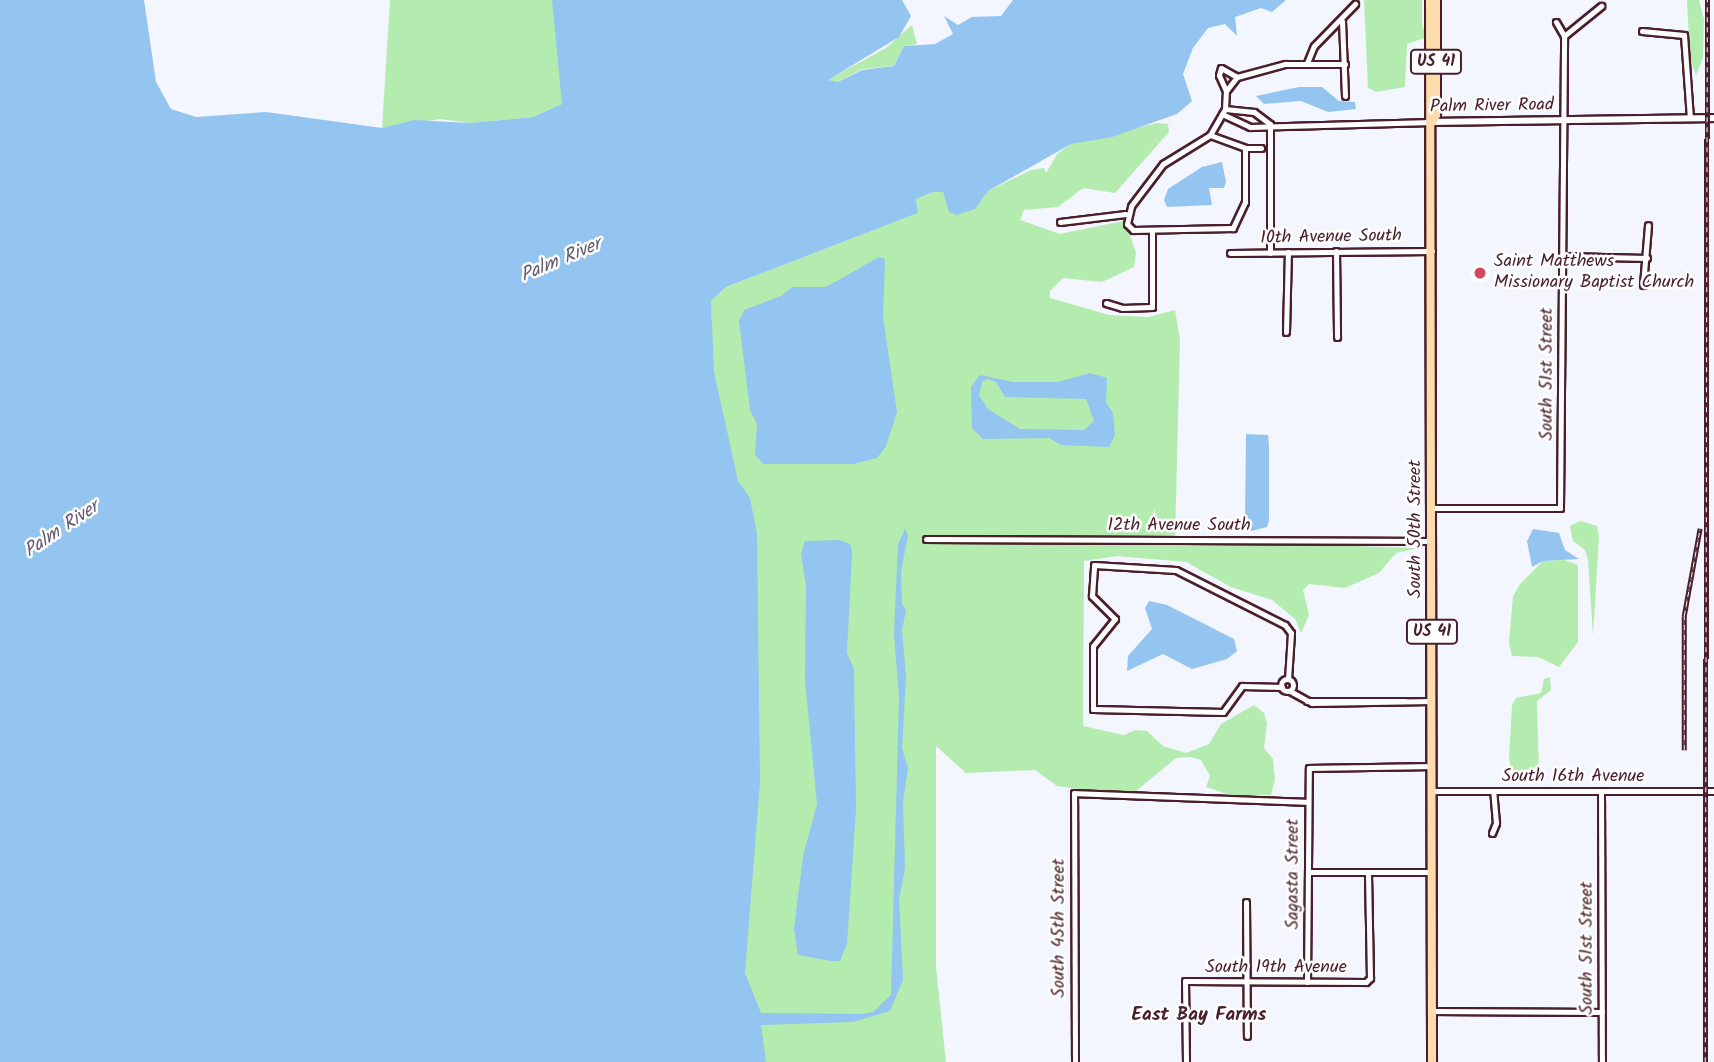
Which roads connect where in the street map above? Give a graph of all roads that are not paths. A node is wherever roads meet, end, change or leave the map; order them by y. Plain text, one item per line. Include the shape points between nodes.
1 (1430, 0) edge
2 (1436, 0) edge
3 (1355, 4) dead end
4 (1601, 6) dead end
5 (1342, 21) junction
6 (1556, 22) dead end
7 (1642, 31) dead end
8 (1564, 36) junction
9 (1307, 64) junction
10 (1345, 64) junction
11 (1237, 77) junction
12 (1226, 90) junction
13 (1345, 96) dead end
14 (1223, 112) junction
15 (1240, 113) junction
16 (1690, 118) junction
17 (1714, 118) edge
18 (1564, 120) junction
19 (1237, 121) junction
20 (1432, 122) junction
21 (1270, 124) junction
22 (1210, 135) junction
23 (1245, 148) junction
24 (1261, 148) dead end
25 (1126, 214) junction
26 (1060, 222) dead end
27 (1648, 225) dead end
28 (1152, 230) junction
29 (1336, 251) junction
30 (1432, 251) junction
31 (1288, 252) junction
32 (1230, 253) dead end
33 (1270, 253) junction
34 (1563, 256) junction
35 (1647, 258) junction
36 (1643, 285) dead end
37 (1106, 303) dead end
38 (1286, 332) dead end
39 (1337, 337) dead end
40 (1432, 509) junction
41 (926, 539) dead end
42 (1432, 541) junction
43 (1288, 679) junction
44 (1282, 687) junction
45 (1290, 691) junction
46 (1432, 701) junction
47 (1432, 766) junction
48 (1432, 791) junction
49 (1493, 791) junction
50 (1601, 791) junction
51 (1714, 791) edge
52 (1308, 802) junction
53 (1492, 833) dead end
54 (1308, 872) junction
55 (1368, 872) junction
56 (1432, 872) junction
57 (1246, 902) dead end
58 (1246, 981) junction
59 (1307, 982) junction
60 (1432, 1011) junction
61 (1602, 1012) junction
62 (1247, 1036) dead end
63 (1075, 1062) edge
64 (1186, 1062) edge
65 (1432, 1062) edge
66 (1602, 1062) edge

1 - 20 main road, South 50th Street / US 41 via 1428,115
2 - 20 main road, South 50th Street / US 41 via 1436,115
3 - 5 street
4 - 8 street
5 - 9 street via 1314,46
5 - 10 street
6 - 8 street
7 - 16 street via 1684,35
8 - 18 street, South 51st Street
9 - 10 street
9 - 11 street via 1285,64
10 - 13 street
11 - 12 street
11 - 12 street via 1221,68 1219,75
12 - 14 street
14 - 15 street, Palm River Road
14 - 19 street, Palm River Road
14 - 22 street
15 - 19 street
15 - 21 street, Palm River Road via 1254,112
16 - 17 street, Palm River Road
16 - 18 street, Palm River Road
18 - 20 street, Palm River Road
18 - 34 street, South 51st Street
19 - 21 street, Palm River Road via 1250,127
20 - 21 street, Palm River Road
20 - 30 main road, South 50th Street / US 41
21 - 33 street
22 - 23 street
22 - 25 street via 1163,164
23 - 24 street
23 - 28 street via 1245,202 1233,228
25 - 26 street
25 - 28 street via 1130,228
27 - 35 street
28 - 37 street via 1152,307 1122,308
29 - 30 street, 10th Avenue South
29 - 31 street, 10th Avenue South
29 - 39 street
30 - 40 main road, South 50th Street / US 41
31 - 33 street, 10th Avenue South
31 - 38 street
32 - 33 street, 10th Avenue South
34 - 35 street
34 - 40 street, South 51st Street via 1560,508
35 - 36 street
40 - 42 main road, South 50th Street / US 41
41 - 42 street, 12th Avenue South
42 - 46 main road, South 50th Street / US 41
43 - 44 street
43 - 44 street via 1291,633 1285,625 1177,570 1098,564 1091,570 1092,596 1115,619 1093,646 1093,709 1223,712 1242,685
43 - 45 street via 1294,684
44 - 45 street
45 - 46 street via 1307,701
46 - 47 main road, South 50th Street / US 41
47 - 48 main road, South 50th Street / US 41
47 - 52 street, Sagasta Street via 1310,766
48 - 49 street, South 16th Avenue
48 - 56 main road, South 50th Street / US 41
49 - 50 street, South 16th Avenue
49 - 53 street via 1496,823
50 - 51 street, South 16th Avenue
50 - 61 street, South 51st Street
52 - 54 street, Sagasta Street
52 - 63 street, South 45th Street via 1074,793
54 - 55 street
54 - 59 street, Sagasta Street
55 - 56 street
55 - 59 street, South 19th Avenue via 1370,978 1366,982
56 - 60 main road, South 50th Street / US 41
57 - 58 street
58 - 59 street, South 19th Avenue
58 - 62 street
58 - 64 street, South 19th Avenue via 1185,981
60 - 61 street
60 - 65 main road, South 50th Street / US 41
61 - 66 street, South 51st Street

